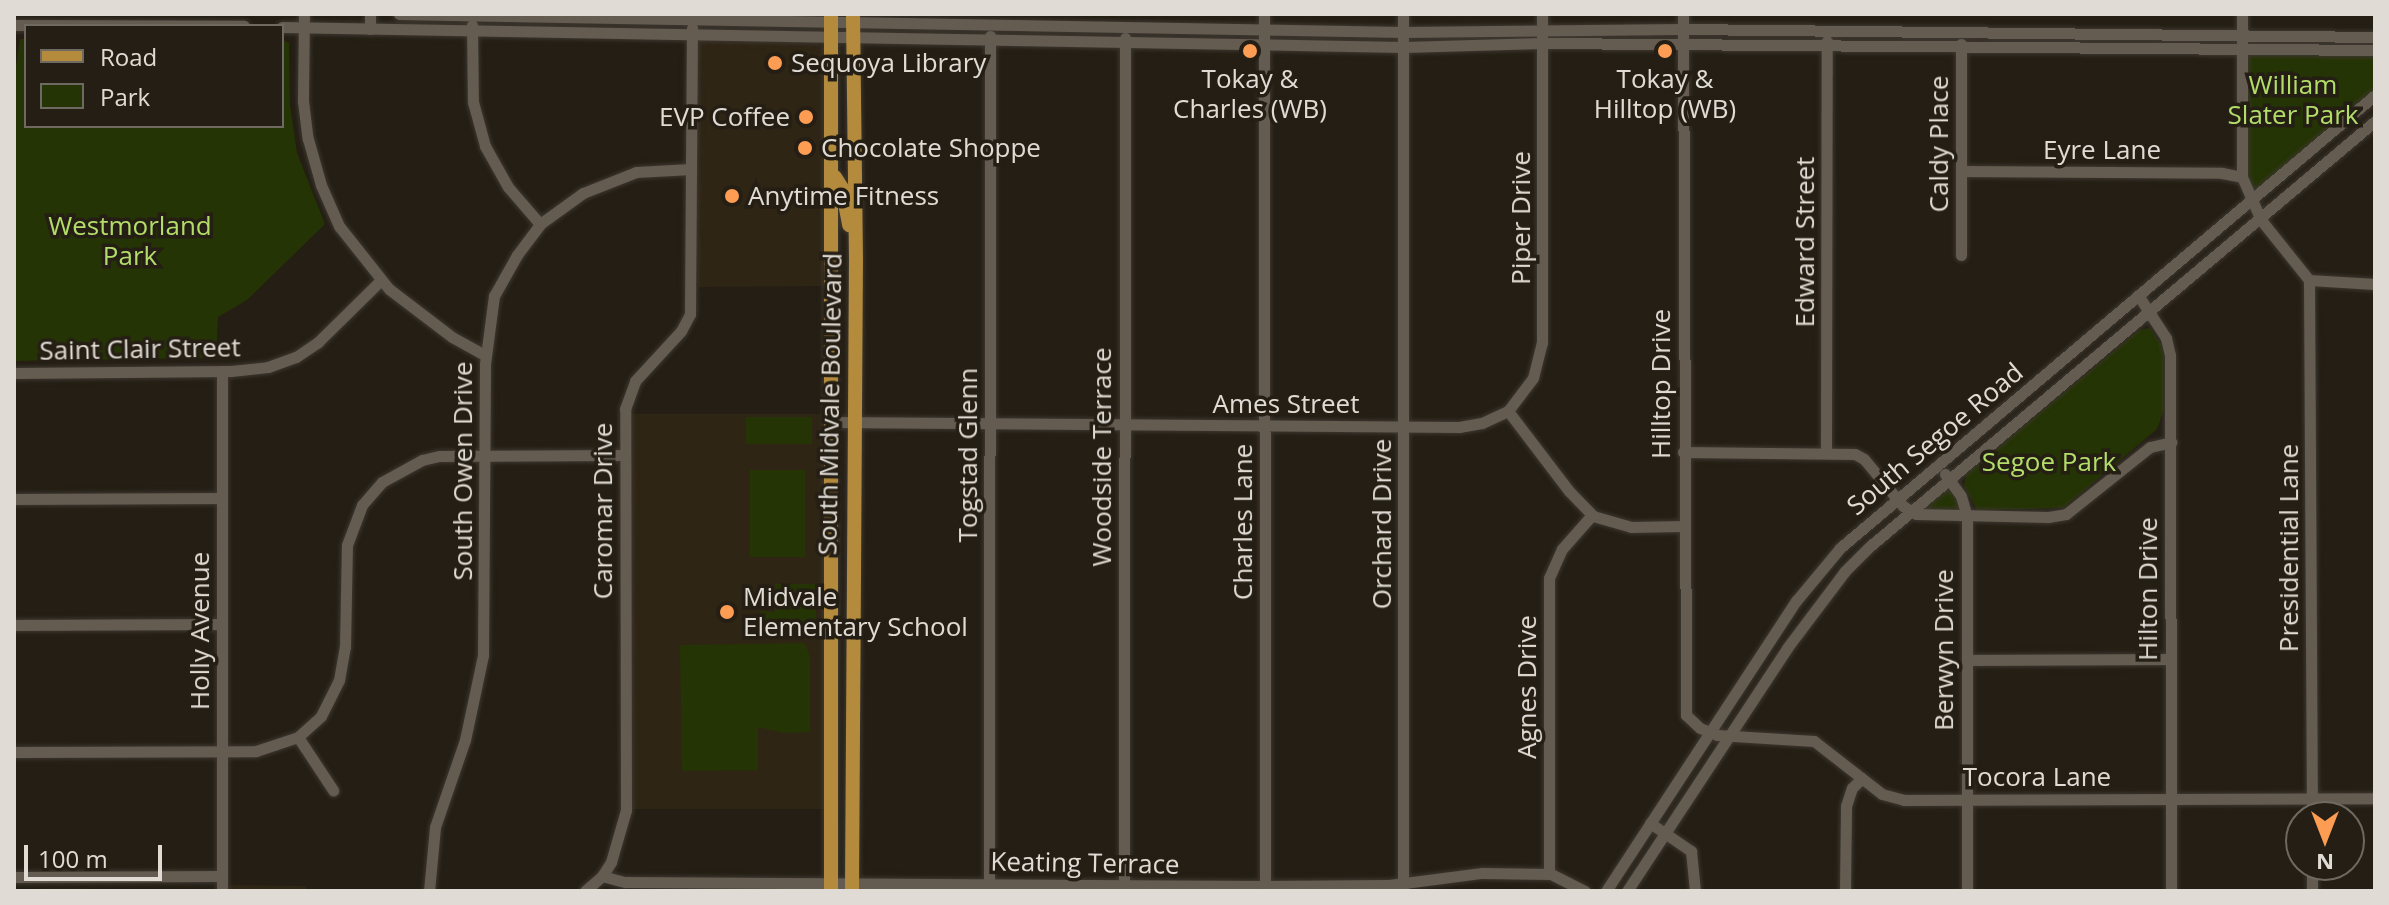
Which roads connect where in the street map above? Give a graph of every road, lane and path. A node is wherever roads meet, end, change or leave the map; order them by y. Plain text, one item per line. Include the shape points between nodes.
1 (304, 14) edge
2 (370, 14) edge
3 (399, 14) edge
4 (1264, 14) edge
5 (1403, 14) edge
6 (1542, 14) edge
7 (1683, 14) edge
8 (2242, 14) edge
9 (500, 15) edge
10 (473, 16) edge
11 (693, 18) junction
12 (75, 19) edge
13 (24, 24) edge
14 (191, 24) edge
15 (831, 24) edge
16 (853, 25) edge
17 (990, 26) junction
18 (284, 27) edge
19 (304, 27) junction
20 (1125, 28) junction
21 (370, 29) junction
22 (1542, 29) junction
23 (1683, 29) junction
24 (472, 30) junction
25 (500, 30) junction
26 (1264, 30) junction
27 (1827, 31) junction
28 (692, 32) junction
29 (1403, 32) junction
30 (1961, 33) junction
31 (2242, 36) junction
32 (2375, 37) edge
33 (990, 41) junction
34 (1125, 42) junction
35 (1542, 43) junction
36 (1265, 45) junction
37 (1683, 46) junction
38 (1404, 47) junction
39 (1827, 47) junction
40 (1961, 49) junction
41 (2375, 50) edge
42 (2242, 51) junction
43 (2375, 95) edge
44 (2375, 121) edge
45 (691, 169) junction
46 (1961, 171) junction
47 (833, 175) junction
48 (2242, 177) junction
49 (2254, 199) junction
50 (2261, 220) junction
51 (540, 224) junction
52 (1961, 255) dead end
53 (856, 261) junction
54 (2309, 280) junction
55 (380, 281) junction
56 (2375, 284) edge
57 (2138, 295) junction
58 (2150, 311) junction
59 (485, 355) junction
60 (222, 371) junction
61 (14, 373) edge
62 (1508, 411) junction
63 (832, 422) junction
64 (853, 423) junction
65 (990, 424) junction
66 (1124, 426) junction
67 (1265, 426) junction
68 (1404, 427) junction
69 (2171, 442) junction
70 (1683, 452) junction
71 (1826, 453) junction
72 (485, 455) junction
73 (625, 455) junction
74 (1937, 466) junction
75 (1950, 479) junction
76 (222, 498) junction
77 (14, 499) edge
78 (1898, 499) junction
79 (1910, 512) junction
80 (1592, 515) junction
81 (1967, 517) junction
82 (1683, 526) junction
83 (222, 624) junction
84 (14, 625) edge
85 (2170, 659) junction
86 (1967, 660) junction
87 (1718, 735) junction
88 (298, 737) junction
89 (222, 751) junction
90 (14, 752) edge
91 (1862, 778) junction
92 (333, 790) dead end
93 (2312, 798) junction
94 (2375, 798) edge
95 (1966, 799) junction
96 (2171, 799) junction
97 (1650, 823) junction
98 (1665, 833) junction
99 (1549, 874) junction
100 (222, 876) junction
101 (602, 876) junction
102 (14, 877) edge
103 (989, 884) junction
104 (682, 886) edge
105 (831, 886) edge
106 (852, 886) edge
107 (1124, 886) junction
108 (1265, 886) junction
109 (1403, 887) edge
110 (222, 891) edge
111 (429, 891) edge
112 (585, 891) edge
113 (1585, 891) edge
114 (1606, 891) edge
115 (1627, 891) edge
116 (1695, 891) edge
117 (1845, 891) edge
118 (1967, 891) edge
119 (2171, 891) edge

1 - 19 street
2 - 21 street
3 - 10 street
4 - 26 street, Charles Lane
5 - 29 street, Orchard Drive
6 - 22 street, Piper Drive
7 - 23 street, Hilltop Drive
8 - 31 street
9 - 10 street
9 - 11 street
9 - 25 street
10 - 24 street
11 - 15 street
11 - 28 street, Caromar Drive
12 - 13 street
12 - 14 street
15 - 16 street
15 - 28 street
15 - 47 main road, South Midvale Boulevard
16 - 17 street
16 - 33 street
16 - 53 main road, South Midvale Boulevard
17 - 20 street
17 - 33 street, Togstad Glenn
18 - 19 street
19 - 21 street
19 - 55 street via 305,121 314,162 339,226
20 - 26 street
20 - 34 street, Woodside Terrace
21 - 24 street
22 - 23 street
22 - 29 street
22 - 35 street, Piper Drive
23 - 27 street
23 - 37 street, Hilltop Drive
24 - 25 street
24 - 51 street via 473,102 485,146 508,187
25 - 28 street
26 - 29 street
26 - 36 street, Charles Lane
27 - 30 street
27 - 39 street, Edward Street
28 - 45 street, Caromar Drive
29 - 38 street, Orchard Drive
30 - 31 street
30 - 40 street, Caldy Place
31 - 32 street
31 - 42 street
33 - 34 street
33 - 65 street, Togstad Glenn
34 - 36 street
34 - 66 street, Woodside Terrace
35 - 37 street
35 - 38 street
35 - 62 street, Piper Drive via 1542,343 1533,378
36 - 38 street
36 - 67 street, Charles Lane
37 - 39 street
37 - 70 street, Hilltop Drive
38 - 68 street, Orchard Drive
39 - 40 street
39 - 71 street, Edward Street
40 - 42 street
40 - 46 street, Caldy Place
41 - 42 street
42 - 48 street
43 - 49 street, South Segoe Road
44 - 50 street, South Segoe Road
45 - 51 street, South Owen Drive via 617,178 583,193
45 - 73 street, Caromar Drive via 690,314 635,381 625,409
46 - 48 street, Eyre Lane
46 - 52 street, Caldy Place
47 - 53 main road via 842,188
47 - 63 main road, South Midvale Boulevard
48 - 49 street
49 - 50 street
49 - 57 street, South Segoe Road
50 - 54 street
50 - 58 street, South Segoe Road
51 - 59 street, South Owen Drive via 500,283
53 - 64 main road, South Midvale Boulevard
54 - 56 street
54 - 93 street, Presidential Lane
55 - 59 street via 419,314
55 - 60 street, Saint Clair Street via 296,357 268,367
57 - 58 street, Hilton Drive
57 - 74 street, South Segoe Road
58 - 69 street, Hilton Drive via 2170,355
58 - 75 street, South Segoe Road
59 - 72 street, South Owen Drive
60 - 61 street, Saint Clair Street
60 - 76 street, Holly Avenue
62 - 68 street, Ames Street via 1468,427
62 - 80 street
63 - 64 street, Ames Street
63 - 105 main road, South Midvale Boulevard
64 - 65 street, Ames Street
64 - 106 main road, South Midvale Boulevard
65 - 66 street, Ames Street
65 - 103 street, Togstad Glenn
66 - 67 street, Ames Street
66 - 107 street, Woodside Terrace
67 - 68 street, Ames Street
67 - 108 street, Charles Lane
68 - 109 street, Orchard Drive
69 - 81 street via 2150,447 2066,514
69 - 85 street, Hilton Drive
70 - 71 street
70 - 82 street, Hilltop Drive
71 - 78 street via 1864,459
72 - 73 street
72 - 88 street via 422,460 382,482 362,505 347,545 345,647 339,680 321,716
72 - 111 street, South Owen Drive via 483,655 465,740 435,827
73 - 101 street, Caromar Drive via 626,810
74 - 75 street, Berwyn Drive
74 - 78 street, South Segoe Road
75 - 79 street, South Segoe Road
75 - 81 street, Berwyn Drive
76 - 77 street
76 - 83 street, Holly Avenue
78 - 79 street
78 - 87 street, South Segoe Road via 1840,548 1808,585
79 - 81 street
79 - 87 street, South Segoe Road via 1837,580
80 - 82 street via 1631,527
80 - 99 street, Agnes Drive via 1562,549 1549,578
81 - 86 street, Berwyn Drive
82 - 87 street, Hilltop Drive via 1684,707 1692,722
83 - 84 street
83 - 89 street, Holly Avenue
85 - 86 street
85 - 96 street, Hilton Drive
86 - 95 street, Berwyn Drive
87 - 91 street, Tocora Lane via 1814,741
87 - 97 street, South Segoe Road
87 - 98 street, South Segoe Road
88 - 89 street via 270,748
88 - 92 street
89 - 90 street
89 - 100 street, Holly Avenue
91 - 95 street, Tocora Lane via 1882,794 1904,800
91 - 117 street via 1846,806
93 - 94 street, Tocora Lane
93 - 96 street, Tocora Lane
95 - 96 street, Tocora Lane
95 - 118 street, Berwyn Drive
96 - 119 street, Hilton Drive
97 - 98 street
97 - 114 street, South Segoe Road
98 - 115 street, South Segoe Road
98 - 116 street via 1691,851
99 - 109 street, Keating Terrace via 1482,873
99 - 113 street, Keating Terrace
100 - 102 street
100 - 110 street, Holly Avenue
101 - 104 street, Keating Terrace
101 - 112 street
103 - 106 street, Keating Terrace
103 - 107 street, Keating Terrace
104 - 105 street, Keating Terrace
105 - 106 street, Keating Terrace
107 - 108 street, Keating Terrace
108 - 109 street, Keating Terrace

